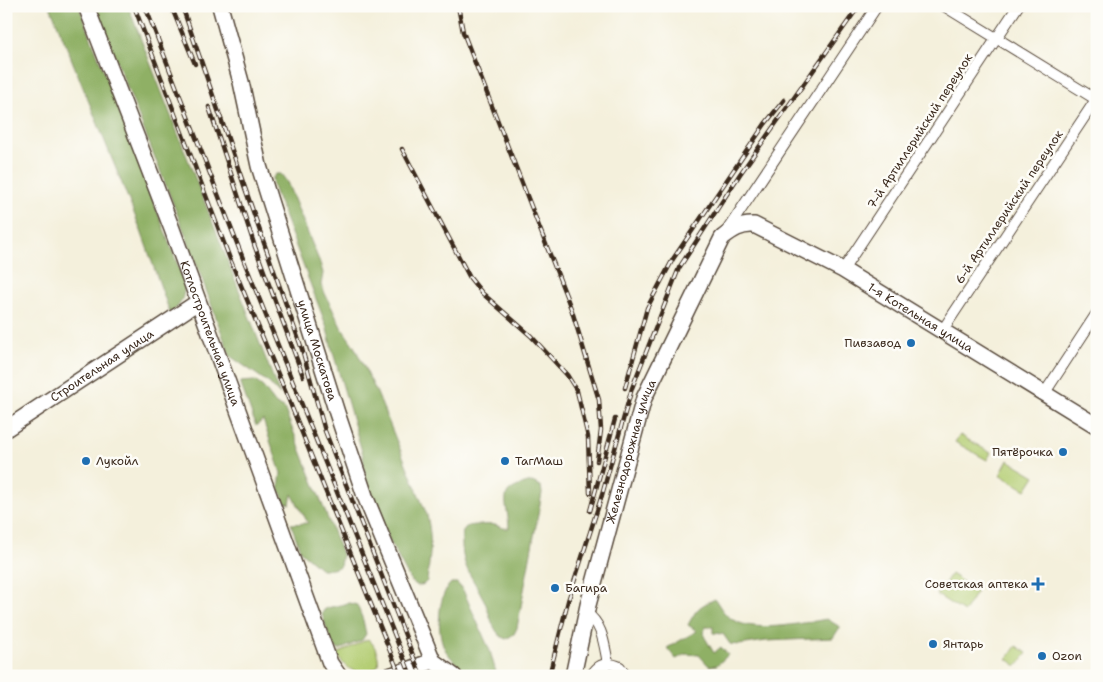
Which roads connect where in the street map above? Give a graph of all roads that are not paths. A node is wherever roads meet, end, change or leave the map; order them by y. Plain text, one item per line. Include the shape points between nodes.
1 (86, 6) edge
2 (220, 6) edge
3 (877, 6) edge
4 (944, 6) edge
5 (1018, 6) edge
6 (996, 38) junction
7 (1096, 99) edge
8 (738, 227) joint
9 (722, 238) junction
10 (844, 270) junction
11 (198, 302) junction
12 (1097, 313) edge
13 (942, 331) junction
14 (1044, 394) junction
15 (1097, 426) edge
16 (6, 429) edge
17 (586, 613) junction
18 (433, 661) junction
19 (608, 663) junction
20 (339, 676) edge
21 (389, 676) edge
22 (454, 676) edge
23 (573, 676) edge
24 (591, 676) edge
25 (626, 676) edge

1 - 11 main road, Котлостроительная улица
2 - 18 main road, улица Москатова via 259,166 346,441 364,496
3 - 9 street, Железнодорожная улица
4 - 6 street
5 - 6 street, 7-й Артиллерийский переулок
6 - 7 street
6 - 10 street, 7-й Артиллерийский переулок
7 - 13 street, 6-й Артиллерийский переулок
8 - 9 main road, Железнодорожная улица
8 - 10 main road, 1-я Котельная улица via 754,225
9 - 17 main road, Железнодорожная улица via 644,398
10 - 13 main road, 1-я Котельная улица
11 - 16 main road, Строительная улица
11 - 20 main road, Котлостроительная улица via 330,663
12 - 14 street
13 - 14 main road, 1-я Котельная улица
14 - 15 main road, 1-я Котельная улица
17 - 19 street via 600,629
17 - 23 main road, Железнодорожная улица
18 - 21 main road
18 - 22 main road
19 - 24 street via 598,667
19 - 25 street via 620,667

